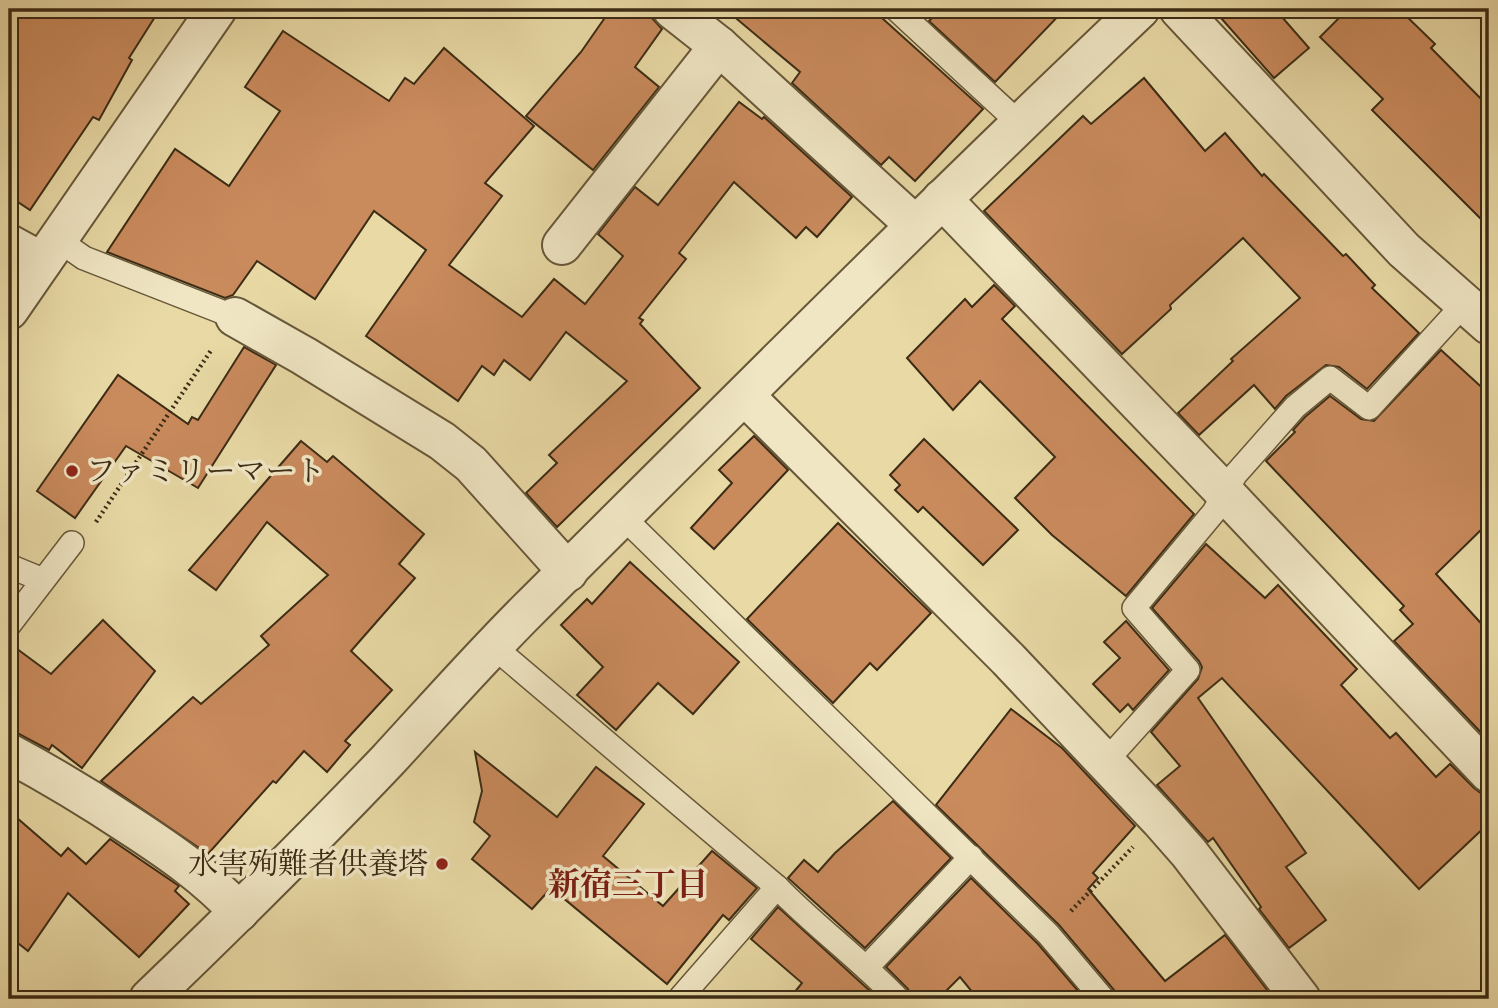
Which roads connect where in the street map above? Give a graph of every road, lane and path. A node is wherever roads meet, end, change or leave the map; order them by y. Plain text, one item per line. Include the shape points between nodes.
1 (217, 9) edge
2 (672, 9) edge
3 (896, 9) edge
4 (1140, 9) edge
5 (1179, 9) edge
6 (719, 46) junction
7 (1019, 123) junction
8 (929, 212) junction
9 (9, 244) edge
10 (562, 245) dead end
11 (50, 251) junction
12 (9, 310) edge
13 (1477, 315) edge
14 (235, 317) junction
15 (745, 396) junction
16 (1225, 493) junction
17 (621, 515) junction
18 (72, 543) joint
19 (9, 566) edge
20 (568, 572) junction
21 (43, 580) junction
22 (9, 625) edge
23 (494, 647) junction
24 (9, 753) edge
25 (1104, 760) junction
26 (1489, 773) edge
27 (1160, 820) junction
28 (971, 857) junction
29 (777, 887) junction
30 (239, 912) junction
31 (1048, 934) junction
32 (867, 967) junction
33 (149, 999) edge
34 (684, 999) edge
35 (898, 999) edge
36 (1102, 999) edge
37 (1301, 999) edge

1 - 11 street
2 - 6 street
3 - 7 lane
4 - 7 street
5 - 13 street via 1404,250
6 - 8 street
6 - 10 street
7 - 8 street
8 - 15 street
8 - 16 street
9 - 11 street
11 - 12 street
11 - 14 lane via 84,258
13 - 16 lane via 1369,408 1330,378 1295,407 1235,475
14 - 18 path via 86,536
14 - 20 street via 442,441 471,464
15 - 17 street
15 - 25 street
16 - 25 lane via 1134,608 1188,670
16 - 26 street
17 - 20 street
17 - 28 lane
18 - 21 lane
19 - 21 lane
20 - 23 street
21 - 22 lane
23 - 29 lane
23 - 30 street
24 - 30 street via 54,776 170,852
25 - 27 street
27 - 31 path
27 - 37 street
28 - 31 lane
28 - 32 lane
29 - 32 lane
29 - 34 lane via 681,997
30 - 33 street
31 - 36 lane
32 - 35 lane

